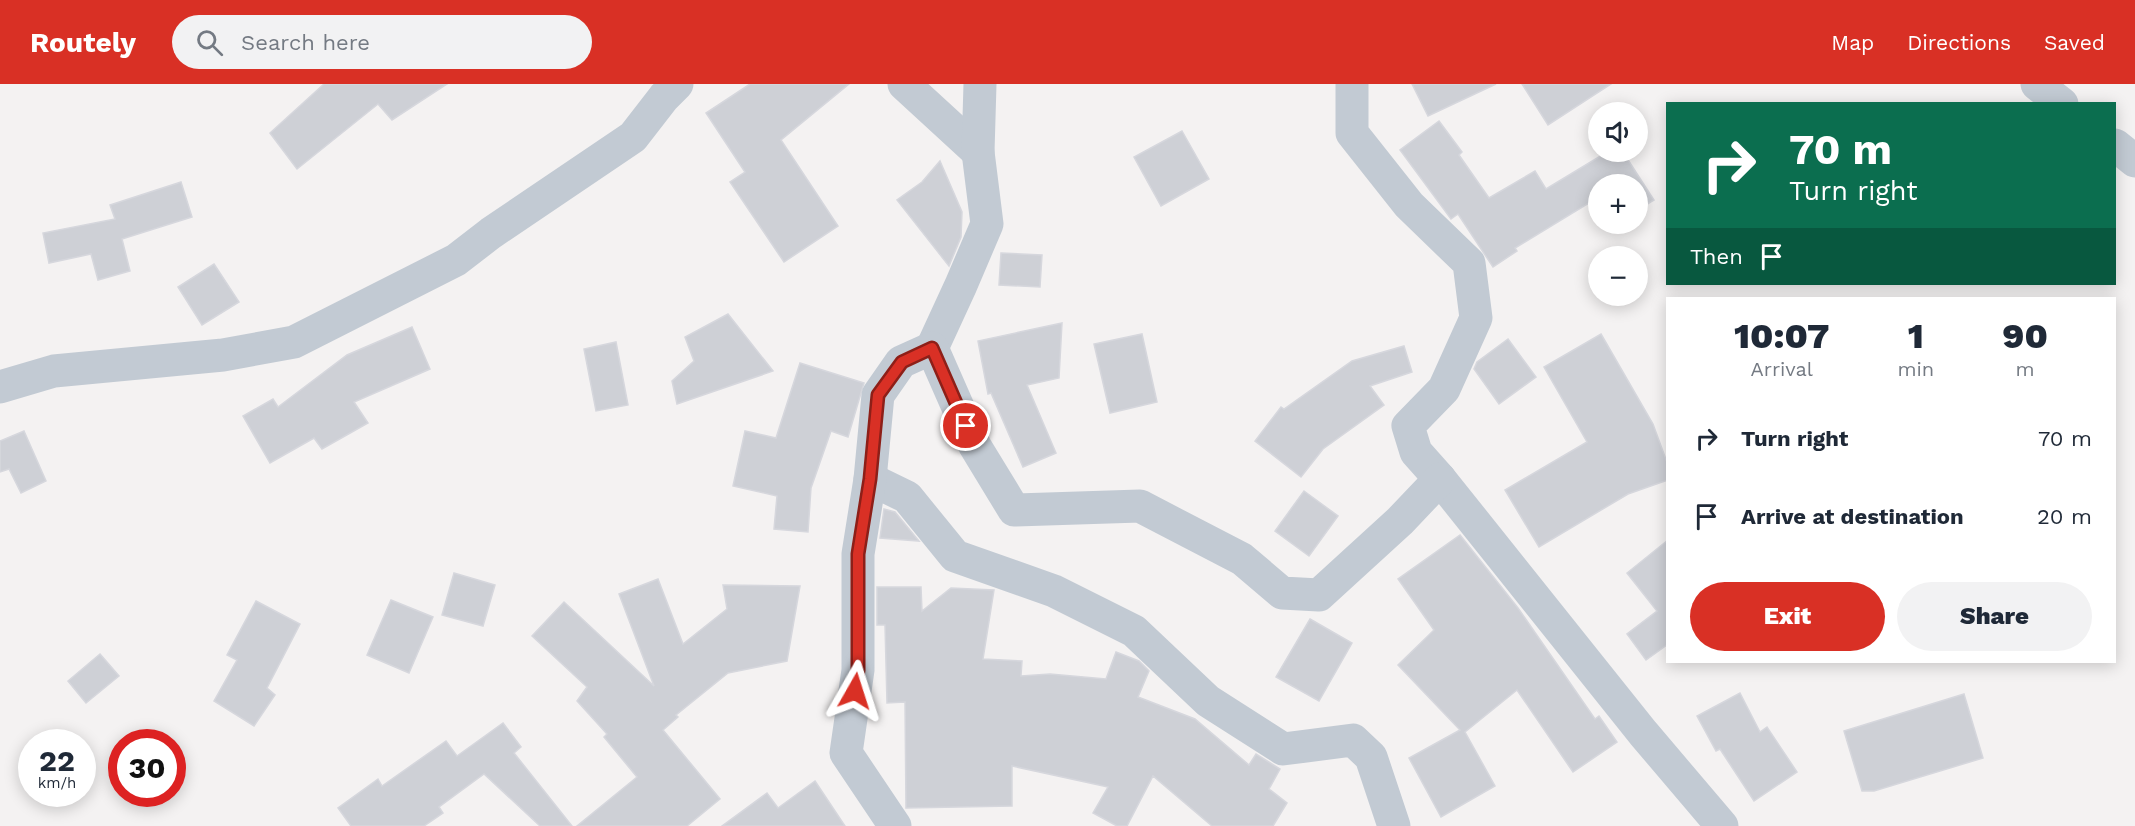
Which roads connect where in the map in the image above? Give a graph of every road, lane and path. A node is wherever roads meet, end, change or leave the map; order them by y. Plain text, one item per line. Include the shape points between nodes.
1 (677, 84) edge
2 (904, 84) edge
3 (980, 84) edge
4 (1352, 84) edge
5 (2037, 84) edge
6 (2060, 102) edge
7 (2116, 146) edge
8 (978, 152) junction
9 (2135, 161) edge
10 (932, 348) junction
11 (0, 387) edge
12 (870, 479) junction
13 (1440, 479) junction
14 (895, 826) edge
15 (1394, 826) edge
16 (1722, 826) edge

1 - 11 street via 633,137 456,260 294,342 223,355 54,371
2 - 8 street
3 - 8 street
4 - 13 street via 1352,133 1408,205 1469,263 1476,318 1444,389 1408,426 1416,452
5 - 6 street
7 - 9 street
8 - 10 street via 987,224
10 - 12 street via 902,362 878,395
10 - 13 street via 975,446 1014,510 1140,506 1242,559 1282,593 1319,595
12 - 14 street via 858,554 858,670 846,753
12 - 15 street via 906,497 955,556 1054,591 1134,631 1208,701 1283,749 1353,740 1371,757
13 - 16 street

